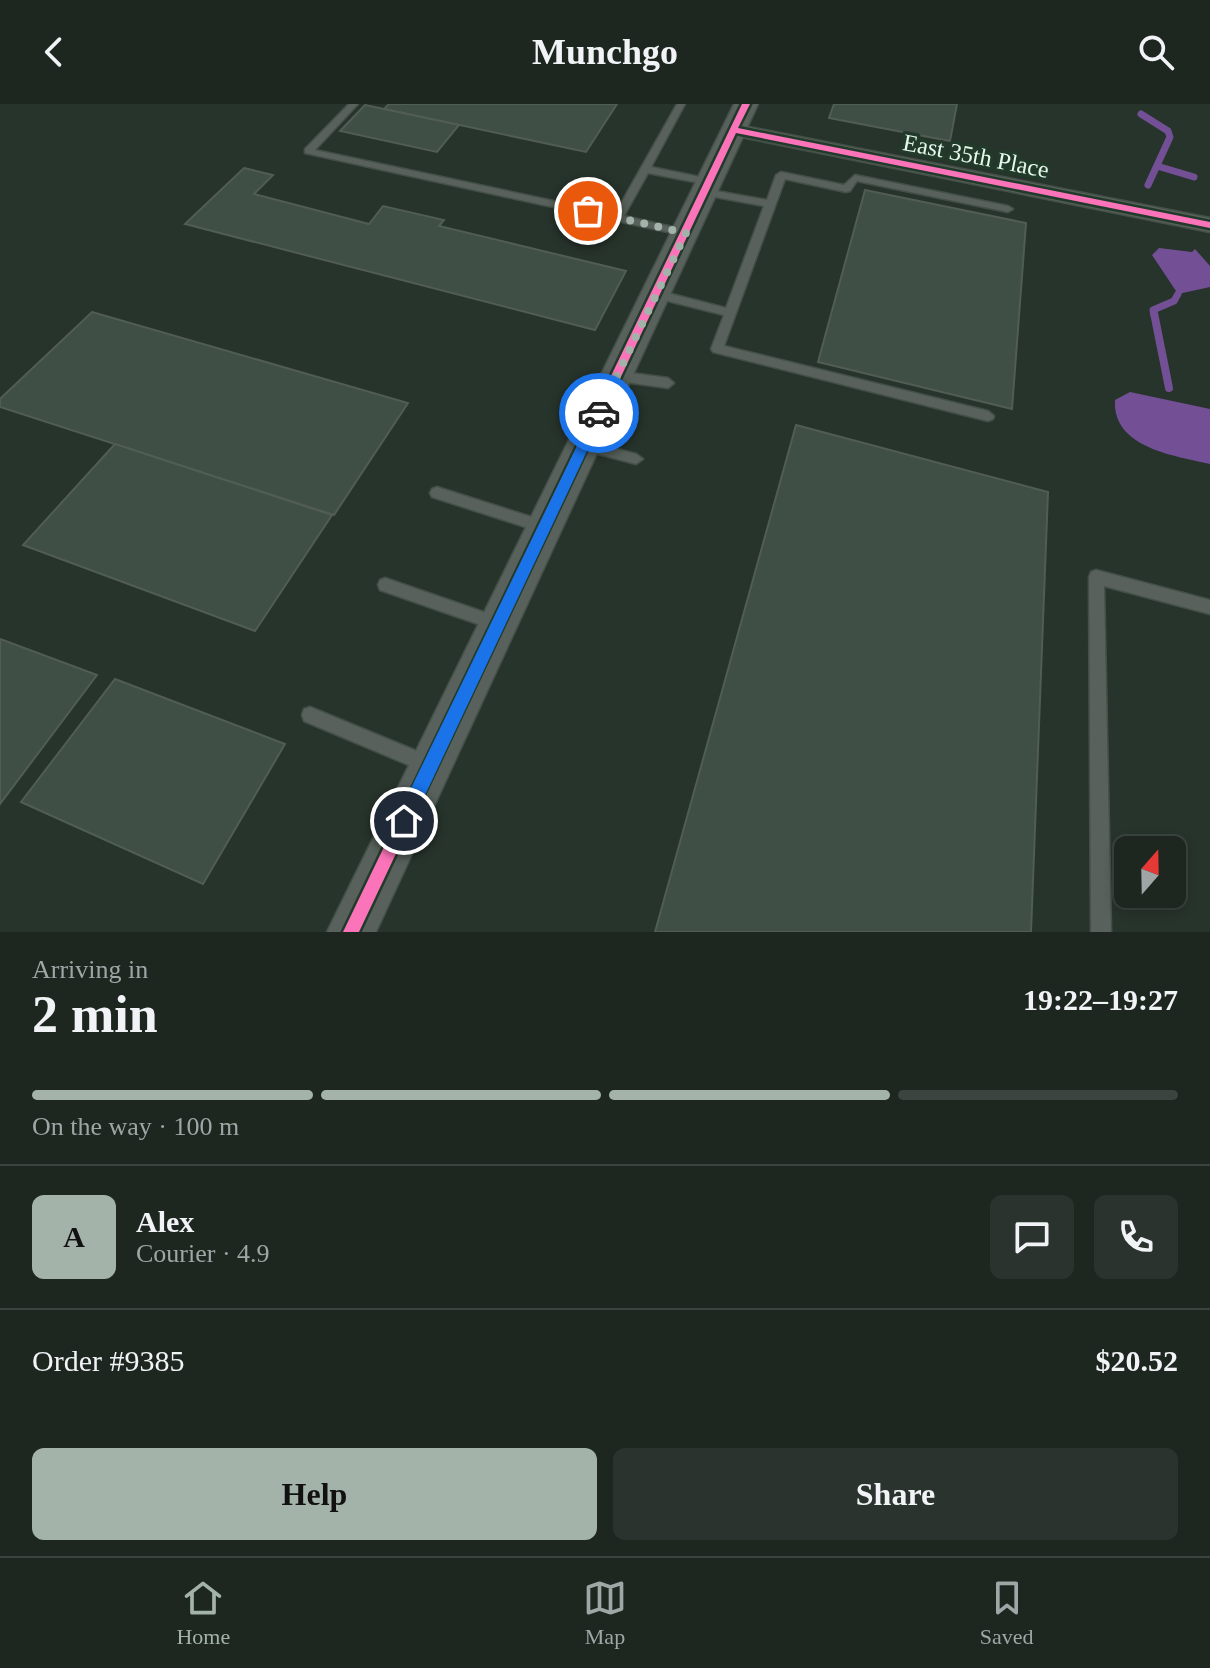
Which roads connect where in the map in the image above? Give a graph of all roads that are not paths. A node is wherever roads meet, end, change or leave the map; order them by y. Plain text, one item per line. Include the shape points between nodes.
1 (354, 104) edge
2 (681, 104) edge
3 (740, 117) edge
4 (644, 169) junction
5 (708, 187) junction
6 (769, 204) junction
7 (1008, 209) dead end
8 (618, 218) junction
9 (1210, 225) edge
10 (686, 233) junction
11 (656, 294) junction
12 (731, 313) junction
13 (617, 376) junction
14 (668, 383) dead end
15 (988, 416) dead end
16 (584, 445) junction
17 (636, 459) dead end
18 (437, 493) dead end
19 (544, 527) junction
20 (385, 585) dead end
21 (1210, 607) edge
22 (498, 624) junction
23 (310, 715) dead end
24 (431, 765) junction
25 (351, 932) edge
26 (1101, 932) edge

1 - 8 lane via 308,151
2 - 4 lane
3 - 5 street
3 - 9 street, East 35th Place
4 - 5 lane
4 - 8 lane
5 - 6 lane
5 - 10 street
6 - 7 lane via 781,175 846,189 855,178
6 - 12 lane
8 - 10 lane
10 - 11 street
11 - 12 lane
11 - 13 street
12 - 15 lane via 717,349
13 - 14 lane
13 - 16 street
16 - 17 lane
16 - 19 street
18 - 19 lane
19 - 22 street
20 - 22 lane
21 - 26 lane via 1096,577
22 - 24 street
23 - 24 lane
24 - 25 street

